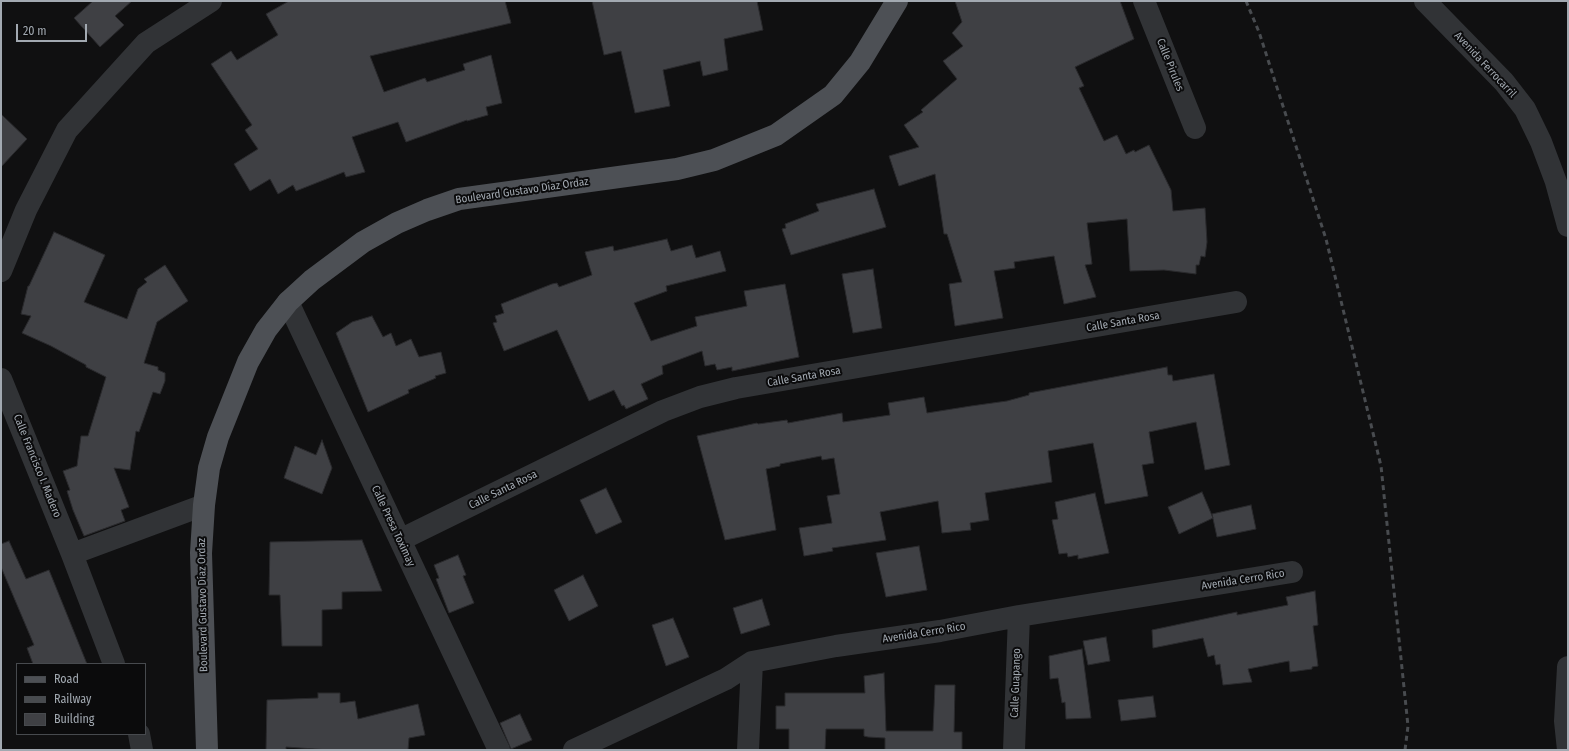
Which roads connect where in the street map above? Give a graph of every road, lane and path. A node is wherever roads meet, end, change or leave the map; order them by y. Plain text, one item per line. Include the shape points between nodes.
1 (211, 1) edge
2 (897, 1) edge
3 (1144, 1) edge
4 (1425, 1) edge
5 (1195, 128) dead end
6 (1568, 226) edge
7 (1, 271) edge
8 (288, 302) junction
9 (1236, 302) dead end
10 (1, 379) edge
11 (204, 505) junction
12 (400, 540) junction
13 (72, 554) junction
14 (1292, 572) dead end
15 (1019, 616) junction
16 (752, 662) junction
17 (114, 663) edge
18 (1568, 667) edge
19 (140, 735) edge
20 (142, 750) edge
21 (207, 750) edge
22 (499, 750) edge
23 (574, 750) edge
24 (748, 750) edge
25 (1014, 750) edge
26 (1568, 750) edge

1 - 7 street via 146,42 67,130 26,210
2 - 8 main road, Boulevard Gustavo Díaz Ordaz via 860,62 833,95 776,135 714,160 677,169 459,199 397,223 363,242 312,280
3 - 5 street, Calle Pirules
4 - 6 street, Avenida Ferrocarril via 1504,82 1525,110 1541,142 1556,182
8 - 11 main road, Boulevard Gustavo Díaz Ordaz via 266,330 233,395 218,437
8 - 12 street, Calle Presa Toximay
9 - 12 street, Calle Santa Rosa via 700,396 663,411
10 - 13 street, Calle Francisco I. Madero
11 - 13 street
11 - 21 main road, Boulevard Gustavo Díaz Ordaz via 201,554
12 - 22 street, Calle Presa Toximay
13 - 17 street, Calle Francisco I. Madero
14 - 15 street, Avenida Cerro Rico
15 - 16 street, Avenida Cerro Rico
15 - 25 street, Calle Guapango
16 - 23 street, Avenida Cerro Rico via 726,679
16 - 24 street
18 - 26 street via 1565,721
19 - 20 street

